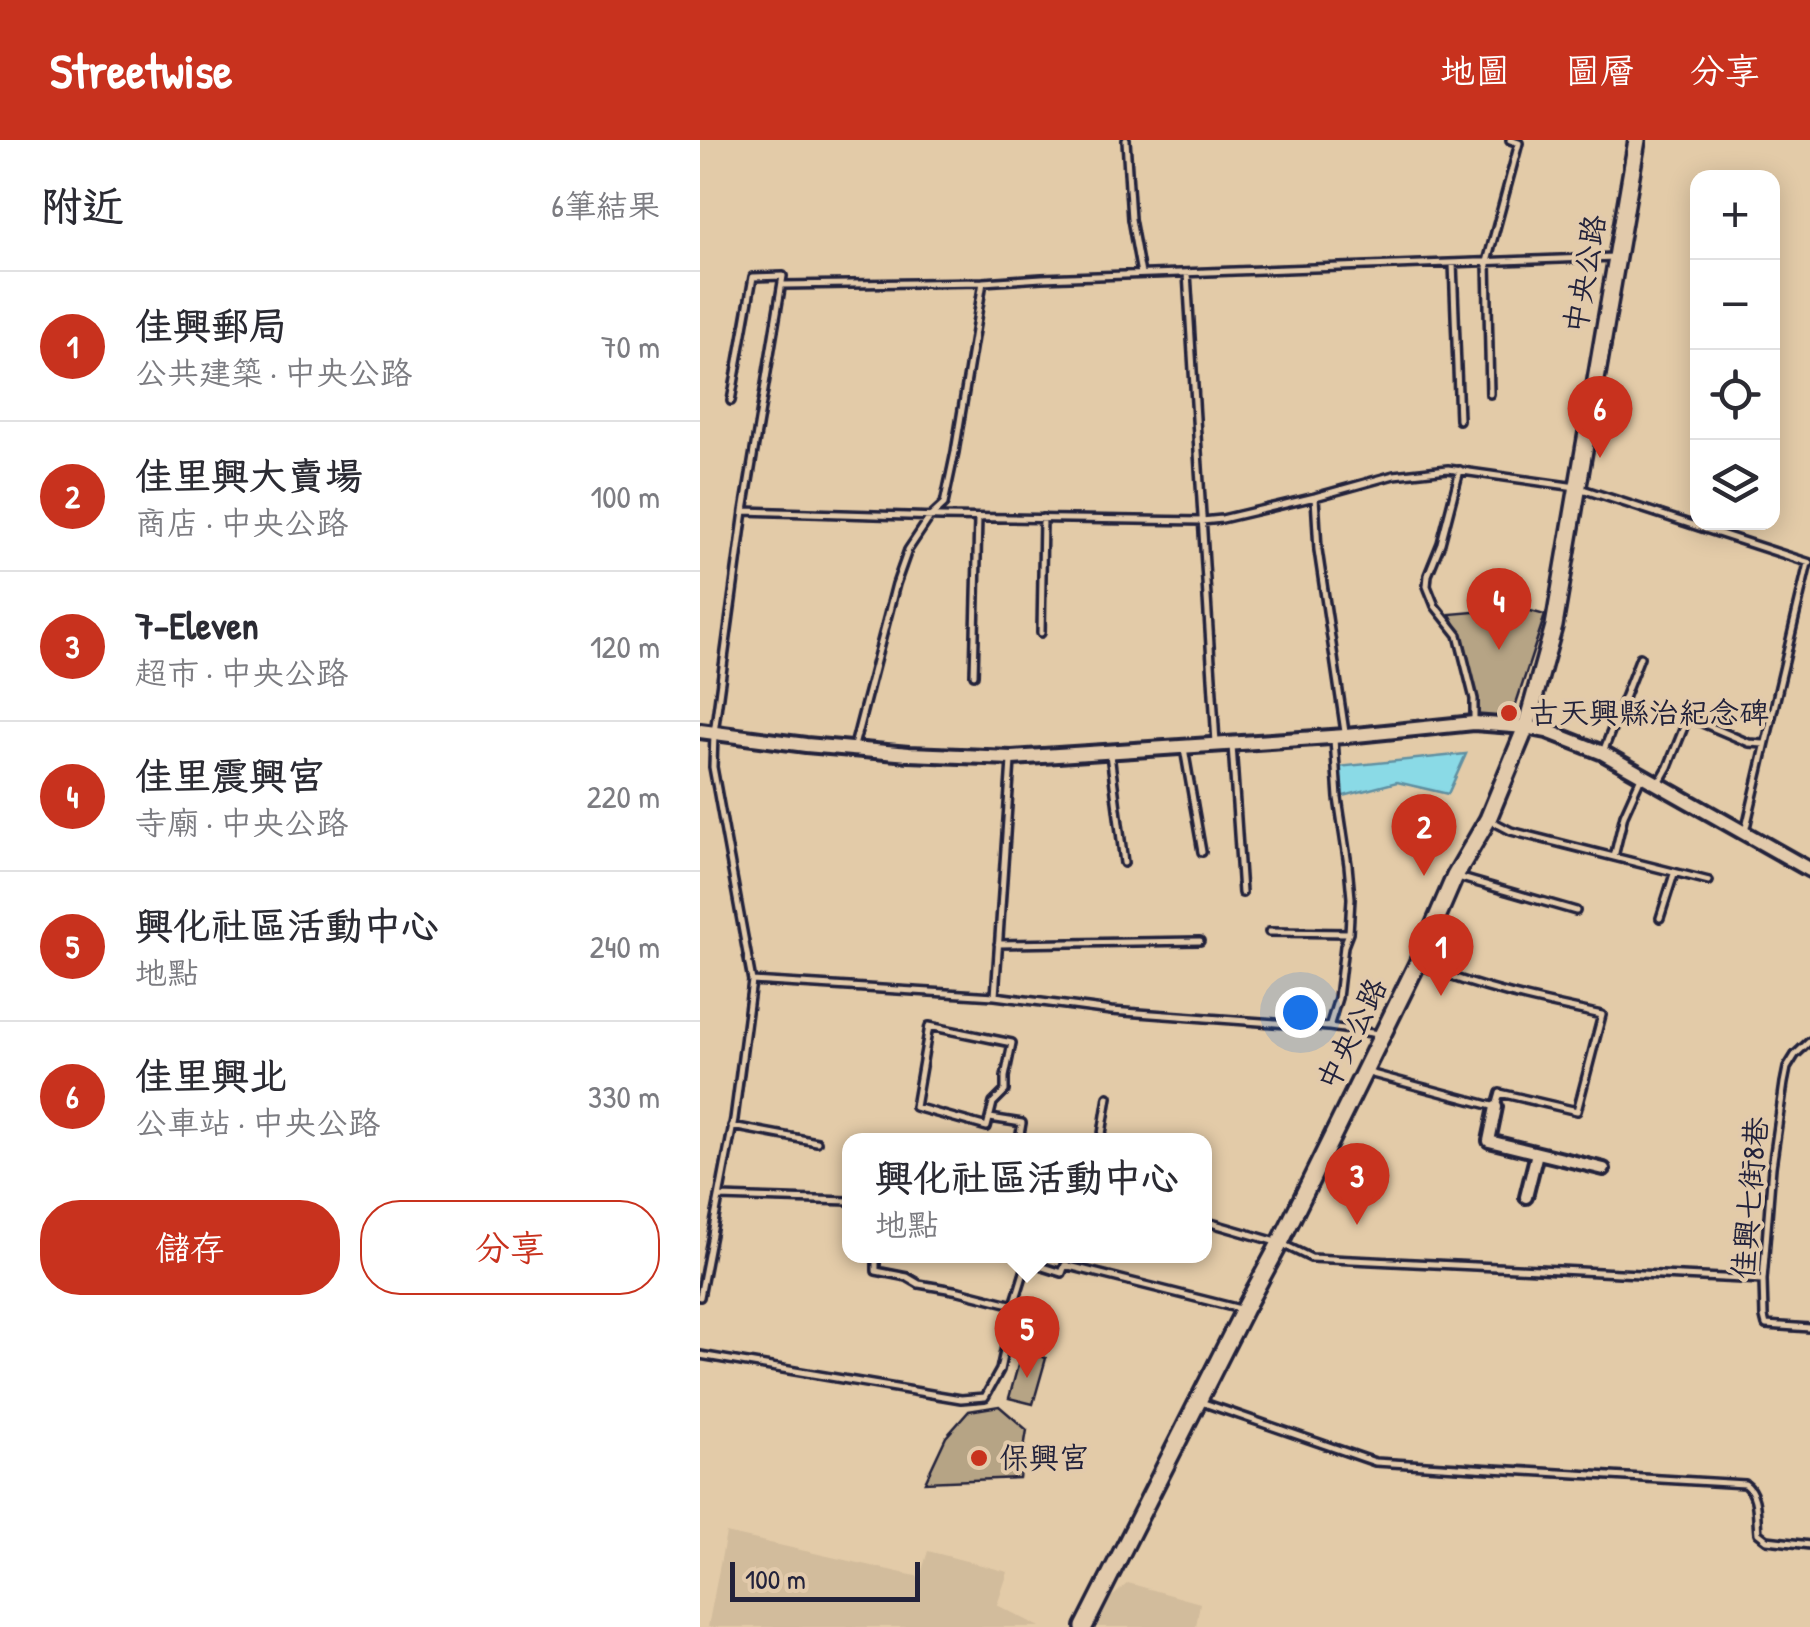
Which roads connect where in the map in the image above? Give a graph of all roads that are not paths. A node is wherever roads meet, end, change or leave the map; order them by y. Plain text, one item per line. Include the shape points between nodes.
1 (1126, 140) edge
2 (1510, 140) edge
3 (1636, 140) edge
4 (1616, 256) junction
5 (1487, 262) junction
6 (1452, 263) junction
7 (1186, 273) junction
8 (1142, 274) junction
9 (983, 282) junction
10 (784, 284) junction
11 (1490, 394) dead end
12 (731, 401) dead end
13 (1459, 420) dead end
14 (1460, 470) junction
15 (1576, 488) junction
16 (1314, 498) junction
17 (744, 511) junction
18 (930, 517) junction
19 (978, 518) junction
20 (1043, 518) junction
21 (1202, 520) junction
22 (1809, 563) edge
23 (1041, 633) dead end
24 (1640, 657) dead end
25 (974, 675) dead end
26 (1474, 724) junction
27 (1526, 727) junction
28 (707, 732) edge
29 (1340, 736) junction
30 (1232, 742) junction
31 (1216, 743) junction
32 (1764, 744) junction
33 (1184, 746) junction
34 (854, 748) junction
35 (1110, 751) junction
36 (1603, 753) junction
37 (1012, 758) junction
38 (1642, 775) junction
39 (1657, 784) junction
40 (1488, 819) junction
41 (1744, 834) junction
42 (1202, 852) dead end
43 (1614, 857) junction
44 (1124, 862) dead end
45 (1810, 870) edge
46 (1674, 873) junction
47 (1455, 876) junction
48 (1709, 881) dead end
49 (1242, 893) dead end
50 (1576, 911) dead end
51 (1660, 918) dead end
52 (1269, 932) dead end
53 (1349, 933) junction
54 (1200, 941) dead end
55 (998, 944) junction
56 (1417, 964) junction
57 (752, 981) junction
58 (995, 996) junction
59 (1329, 1027) junction
60 (1382, 1034) junction
61 (1810, 1041) edge
62 (1364, 1072) junction
63 (1108, 1097) dead end
64 (1496, 1107) junction
65 (990, 1118) junction
66 (732, 1126) junction
67 (1020, 1133) edge
68 (1103, 1133) edge
69 (817, 1142) dead end
70 (1537, 1152) junction
71 (1604, 1169) dead end
72 (720, 1196) junction
73 (1526, 1198) dead end
74 (842, 1201) edge
75 (1212, 1223) edge
76 (1280, 1243) junction
77 (876, 1263) edge
78 (1027, 1263) edge
79 (1039, 1263) edge
80 (1763, 1280) junction
81 (700, 1297) edge
82 (1014, 1305) junction
83 (1244, 1310) junction
84 (1810, 1328) edge
85 (700, 1355) edge
86 (1197, 1401) junction
87 (1810, 1545) edge
88 (1084, 1627) edge

1 - 8 lane via 1130,219
2 - 5 lane via 1519,144
3 - 4 main road, 中央公路
4 - 5 lane
4 - 15 main road, 中央公路
5 - 6 lane
5 - 11 lane
6 - 7 lane
6 - 13 lane
7 - 8 lane
7 - 21 lane
8 - 9 lane
9 - 10 lane
9 - 18 lane via 944,504
10 - 12 lane via 784,276 753,277
10 - 17 lane
14 - 15 lane
14 - 16 lane via 1394,475
14 - 26 lane via 1427,586 1458,635
15 - 22 lane
15 - 27 main road, 中央公路 via 1554,626
16 - 21 lane
16 - 29 lane via 1344,709
17 - 18 lane
17 - 28 lane
18 - 19 lane
18 - 34 lane via 896,584
19 - 20 lane
19 - 25 lane
20 - 21 lane
20 - 23 lane
21 - 31 lane
22 - 32 lane
24 - 36 lane
26 - 27 street
26 - 29 street
27 - 36 street
27 - 40 main road, 中央公路
28 - 34 street
28 - 57 lane
29 - 30 street
29 - 53 lane
30 - 31 street
30 - 49 lane
31 - 33 street
32 - 39 lane via 1688,717
32 - 41 lane
33 - 35 street
33 - 42 lane
34 - 37 street
35 - 37 street
35 - 44 lane
36 - 38 street
37 - 55 lane
38 - 39 street
38 - 43 lane
39 - 41 street
40 - 43 lane
40 - 47 main road, 中央公路
41 - 45 street
43 - 46 lane
46 - 48 lane
46 - 51 lane
47 - 50 lane
47 - 56 main road, 中央公路
52 - 53 lane
53 - 59 lane
54 - 55 lane
55 - 58 lane
56 - 60 main road, 中央公路
56 - 64 lane via 1602,1015 1577,1111 1500,1093
57 - 58 lane
57 - 66 lane
58 - 59 lane
59 - 60 lane
60 - 62 main road, 中央公路
61 - 80 lane, 佳興七街8巷 via 1787,1068
62 - 64 lane
62 - 76 main road, 中央公路
63 - 68 lane
64 - 70 street via 1489,1141
65 - 65 lane via 1005,1091 1012,1043 928,1026 915,1107 987,1126
65 - 67 lane via 1022,1124
66 - 69 lane
66 - 72 lane
70 - 71 street
70 - 73 street
72 - 74 lane
72 - 81 lane
75 - 76 lane
76 - 80 lane via 1312,1258
76 - 83 main road, 中央公路
77 - 82 lane via 876,1271
78 - 82 lane
79 - 83 lane
80 - 84 lane, 佳興七街8巷 via 1766,1325
82 - 85 lane via 1000,1370 985,1397
83 - 86 main road, 中央公路
86 - 87 lane via 1375,1462 1744,1484 1754,1496 1762,1537
86 - 88 main road, 中央公路

